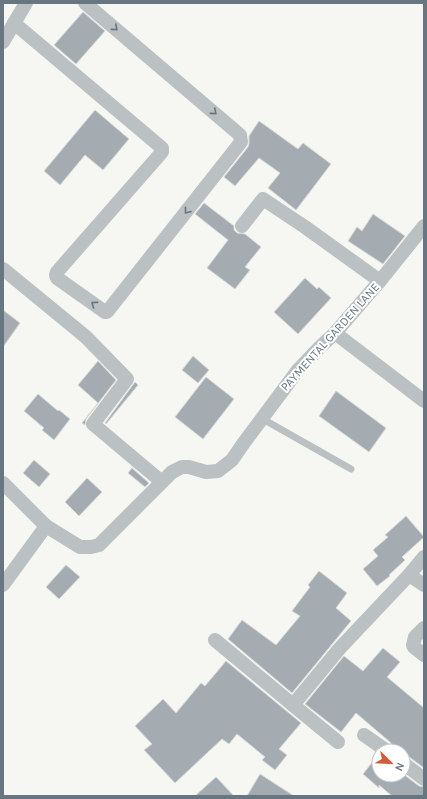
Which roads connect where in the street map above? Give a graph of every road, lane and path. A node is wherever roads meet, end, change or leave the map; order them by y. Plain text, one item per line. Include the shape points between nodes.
1 (25, 3) edge
2 (85, 3) edge
3 (14, 23) junction
4 (3, 41) edge
5 (242, 226) dead end
6 (424, 226) edge
7 (3, 269) edge
8 (380, 281) junction
9 (335, 333) junction
10 (424, 401) edge
11 (261, 418) junction
12 (351, 469) dead end
13 (162, 482) junction
14 (3, 483) edge
15 (46, 526) junction
16 (424, 557) edge
17 (409, 575) junction
18 (3, 585) edge
19 (424, 585) edge
20 (424, 628) edge
21 (215, 640) dead end
22 (424, 655) edge
23 (293, 705) junction
24 (364, 735) dead end
25 (338, 742) dead end
26 (376, 743) edge
27 (411, 767) edge
28 (422, 772) edge

1 - 3 street
2 -> 3 street via 242,138 107,312 57,278 57,272 162,150
3 - 4 street
5 - 8 street via 263,199
6 - 8 street, PAYMENTAL GARDEN LANE
7 - 13 street via 86,337 127,379 93,424
8 - 9 street, PAYMENTAL GARDEN LANE
9 - 10 street
9 - 11 street, PAYMENTAL GARDEN LANE via 298,370
11 - 12 lane
11 - 13 street, PAYMENTAL GARDEN LANE via 232,460 218,471 206,472 182,467
13 - 15 street, PAYMENTAL GARDEN LANE via 99,545 80,547
14 - 15 street, PAYMENTAL GARDEN LANE
15 - 18 street
16 - 17 street
17 - 19 street
17 - 23 street via 340,648
20 - 22 street via 415,637 412,645
21 - 23 street
23 - 25 street
24 - 26 street
27 - 28 street

